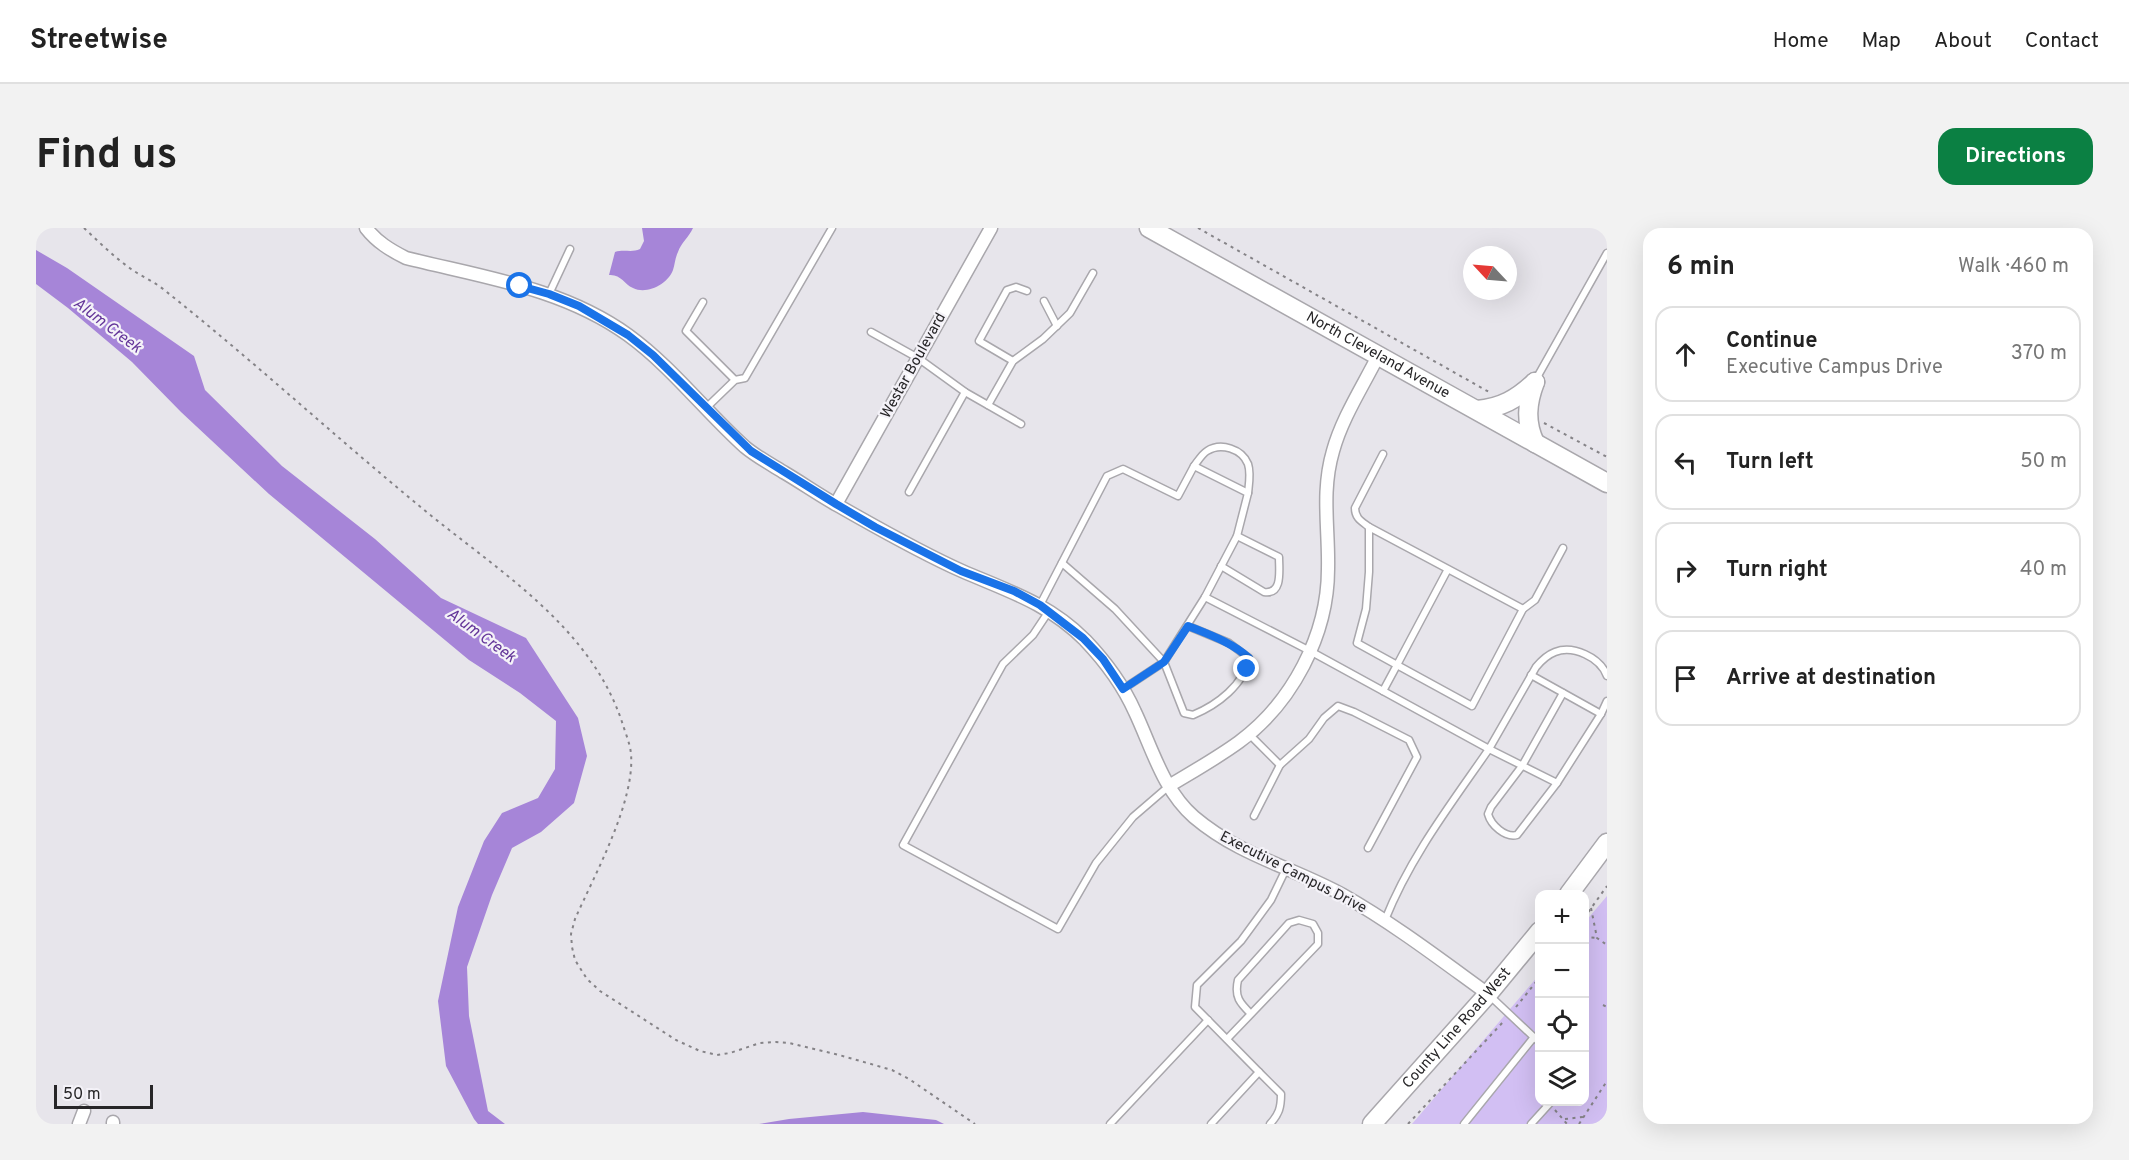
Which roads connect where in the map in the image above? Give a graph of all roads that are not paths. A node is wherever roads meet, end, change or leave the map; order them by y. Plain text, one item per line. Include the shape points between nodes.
1 (366, 228) edge
2 (832, 228) edge
3 (992, 228) edge
4 (1149, 228) edge
5 (570, 249) dead end
6 (1607, 253) edge
7 (1093, 273) dead end
8 (1027, 291) dead end
9 (549, 294) junction
10 (1044, 301) dead end
11 (703, 302) dead end
12 (1057, 326) junction
13 (871, 332) dead end
14 (1378, 356) junction
15 (918, 358) junction
16 (1013, 361) junction
17 (735, 380) junction
18 (1535, 382) junction
19 (965, 392) junction
20 (988, 405) junction
21 (706, 408) junction
22 (1477, 411) junction
23 (1021, 424) dead end
24 (1535, 443) junction
25 (1383, 454) dead end
26 (1194, 466) junction
27 (1607, 483) edge
28 (909, 492) dead end
29 (1248, 493) junction
30 (836, 504) junction
31 (1369, 527) junction
32 (1237, 536) junction
33 (1563, 548) dead end
34 (1062, 563) junction
35 (1221, 566) junction
36 (1448, 569) junction
37 (1205, 597) junction
38 (1044, 608) junction
39 (1523, 609) junction
40 (1188, 626) junction
41 (1310, 651) junction
42 (1164, 662) junction
43 (1397, 665) junction
44 (1531, 675) junction
45 (1607, 676) edge
46 (1123, 689) junction
47 (1383, 691) junction
48 (1563, 693) junction
49 (1607, 701) edge
50 (1601, 714) junction
51 (1248, 734) junction
52 (1489, 749) junction
53 (1280, 765) junction
54 (1522, 766) junction
55 (1557, 783) junction
56 (1169, 786) junction
57 (1254, 816) dead end
58 (1607, 843) edge
59 (1368, 848) dead end
60 (1286, 868) junction
61 (1572, 890) edge
62 (1385, 920) junction
63 (1535, 937) edge
64 (1488, 994) junction
65 (1251, 1014) junction
66 (1208, 1020) junction
67 (1534, 1037) joint
68 (1227, 1039) junction
69 (1259, 1072) junction
70 (1546, 1106) edge
71 (84, 1112) dead end
72 (79, 1124) edge
73 (1110, 1124) edge
74 (1211, 1124) edge
75 (1270, 1124) edge
76 (1372, 1124) edge
77 (1464, 1124) edge
78 (1531, 1124) edge

1 - 9 street, Executive Campus Drive via 389,250 406,258
2 - 17 lane via 745,378
3 - 15 street, Westar Boulevard
4 - 14 main road, North Cleveland Avenue
5 - 9 lane
6 - 18 lane
7 - 12 lane via 1070,314
8 - 16 lane via 1016,287 1007,290 979,341
9 - 21 street, Executive Campus Drive via 628,335
10 - 12 lane
11 - 17 lane via 686,331
12 - 16 lane
13 - 15 lane
14 - 22 main road, North Cleveland Avenue
14 - 41 street via 1333,450 1325,490 1329,570 1324,609
15 - 19 lane
15 - 30 street, Westar Boulevard
16 - 20 lane
17 - 21 lane
18 - 22 main road via 1509,403
18 - 24 main road via 1527,414
19 - 20 lane
19 - 28 lane
20 - 23 lane
21 - 30 street, Executive Campus Drive via 751,451
22 - 24 main road, North Cleveland Avenue
24 - 27 main road, North Cleveland Avenue
25 - 31 lane via 1355,508 1355,514
26 - 29 lane
26 - 29 lane via 1205,452 1214,448 1234,450 1248,463
26 - 34 lane via 1178,496 1123,469 1107,476
29 - 32 lane
30 - 38 street, Executive Campus Drive via 951,566 1014,591
31 - 36 lane
31 - 43 lane via 1366,609 1357,643
32 - 35 lane
32 - 35 lane via 1279,557 1276,590 1264,592
33 - 39 lane via 1535,600
34 - 38 lane
34 - 42 lane via 1115,609
35 - 37 lane
36 - 39 lane
36 - 43 lane
37 - 40 lane
37 - 41 lane
38 - 46 street, Executive Campus Drive via 1083,638
38 - 56 lane via 1033,635 1004,664 903,845 1058,929 1096,863 1133,817
39 - 43 lane via 1472,706
40 - 42 lane
40 - 42 lane via 1229,643 1249,658 1237,684 1193,715 1184,713
41 - 47 lane
41 - 51 street via 1293,684
42 - 46 lane
43 - 47 lane
44 - 45 lane via 1545,657 1556,651 1570,651 1596,661
44 - 48 lane
44 - 52 lane
46 - 56 street, Executive Campus Drive
47 - 52 lane
48 - 50 lane
48 - 54 lane
49 - 50 lane
50 - 55 lane
51 - 53 lane
51 - 56 street
52 - 54 lane
52 - 62 lane via 1429,836 1398,888
53 - 57 lane
53 - 59 lane via 1338,706 1409,740 1417,757
54 - 55 lane
54 - 55 lane via 1488,814 1508,835 1517,835
56 - 60 street, Executive Campus Drive via 1191,814 1224,840
58 - 61 main road
60 - 62 street, Executive Campus Drive
60 - 66 lane via 1271,900 1241,941 1197,985 1195,1007
62 - 64 street, Executive Campus Drive
63 - 64 main road, County Line Road West
64 - 67 lane
64 - 76 main road, County Line Road West
65 - 65 lane via 1318,944 1313,924 1299,920 1289,923 1238,980 1238,1001
65 - 68 lane
66 - 68 lane
66 - 73 lane
67 - 77 lane
68 - 69 lane
69 - 74 lane
69 - 75 lane via 1281,1094 1278,1115
70 - 78 lane
71 - 72 street

